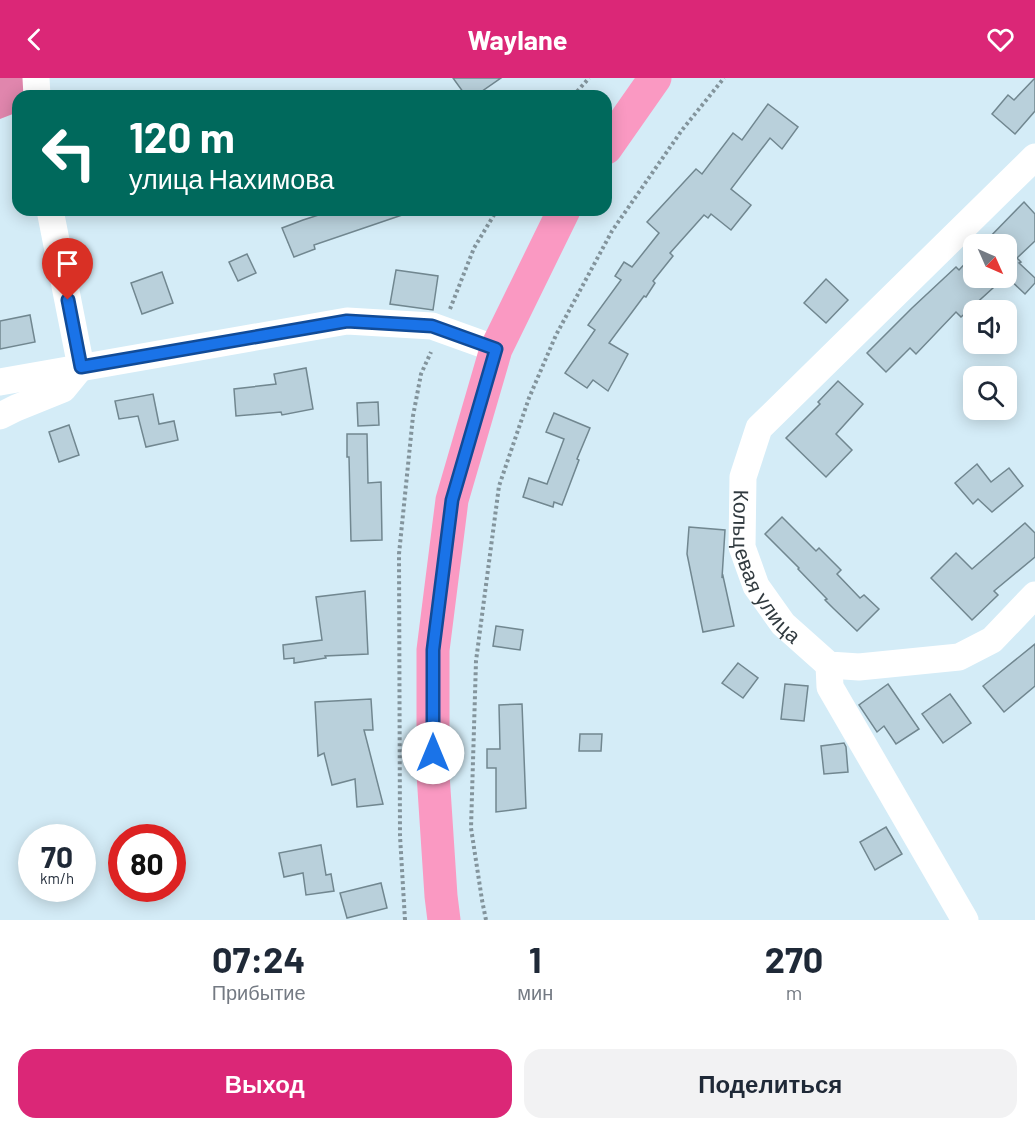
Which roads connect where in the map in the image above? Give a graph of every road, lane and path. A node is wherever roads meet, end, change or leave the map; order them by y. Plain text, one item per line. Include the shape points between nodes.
1 (589, 78) edge
2 (655, 78) edge
3 (724, 78) edge
4 (578, 90) edge
5 (612, 139) edge
6 (1035, 157) edge
7 (51, 216) edge
8 (561, 216) edge
9 (496, 349) junction
10 (81, 367) junction
11 (0, 382) edge
12 (0, 416) edge
13 (1035, 595) edge
14 (829, 664) junction
15 (444, 920) edge
16 (486, 920) edge
17 (965, 920) edge

1 - 4 path
2 - 5 highway
3 - 16 path via 682,130 612,231 556,335 529,398 499,486 476,661 471,828
6 - 14 street, Кольцевая улица via 759,428 743,477 741,547 756,585 783,624
7 - 10 street
8 - 9 highway
9 - 10 street via 432,326 347,321
9 - 15 highway via 452,500 433,650 433,774
10 - 11 street
10 - 12 street via 63,389
13 - 14 street via 992,640 959,657 859,667
14 - 17 street via 830,687

